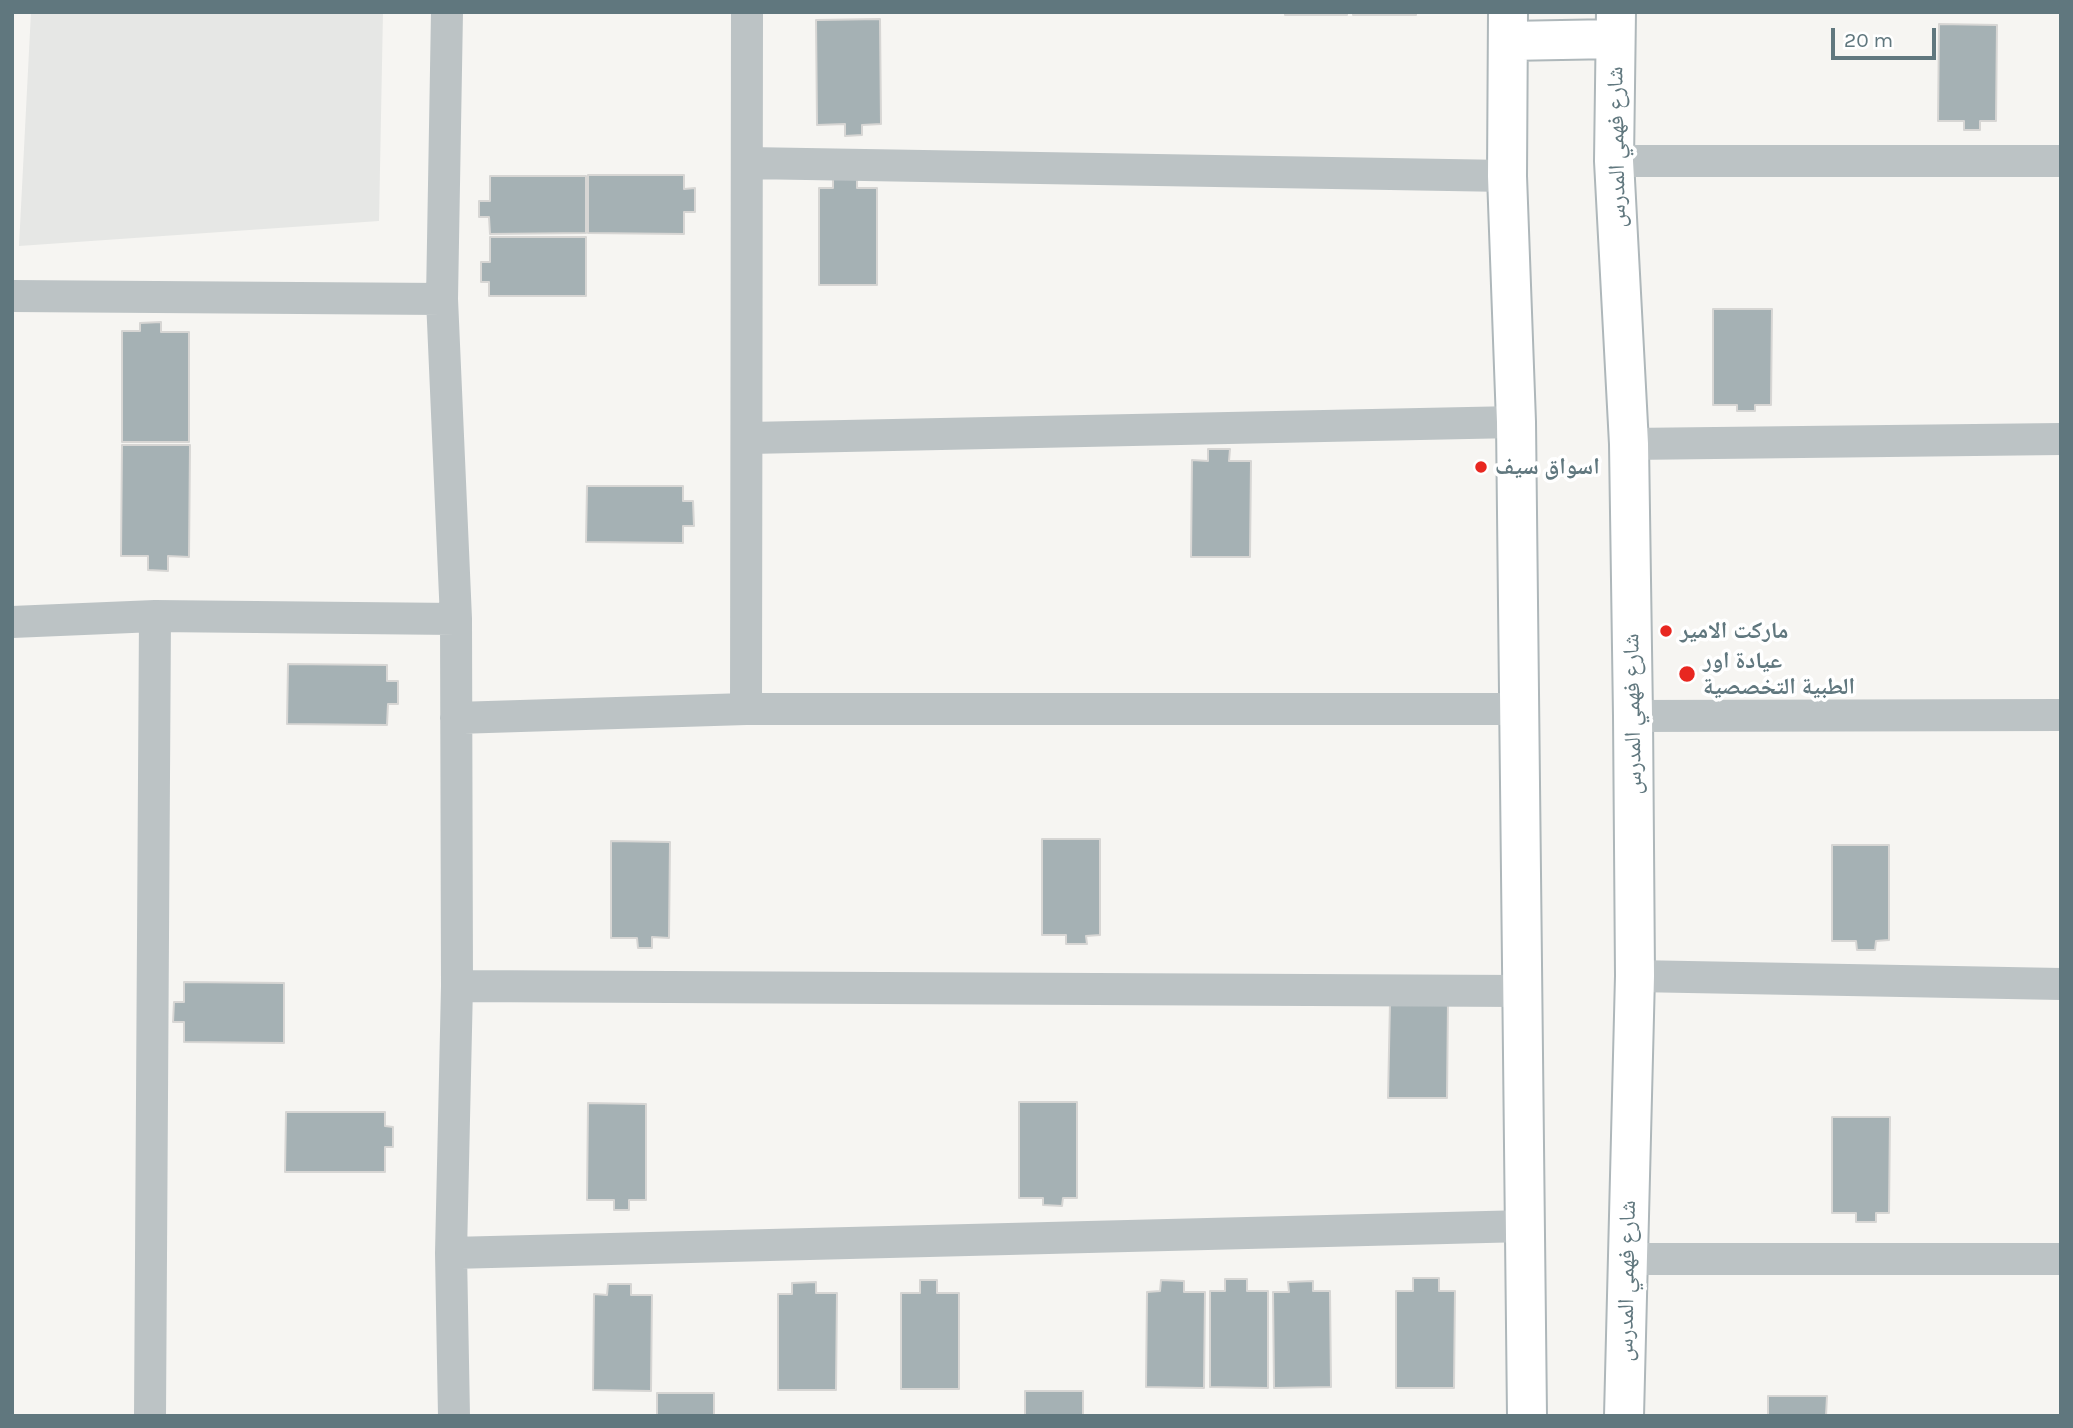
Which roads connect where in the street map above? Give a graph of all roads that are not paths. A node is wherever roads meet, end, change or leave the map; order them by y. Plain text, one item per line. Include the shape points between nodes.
1 (447, 12) edge
2 (747, 12) edge
3 (1615, 26) edge
4 (1508, 27) edge
5 (2061, 161) edge
6 (1614, 162) junction
7 (748, 163) junction
8 (1507, 176) junction
9 (12, 296) edge
10 (442, 299) junction
11 (1516, 422) junction
12 (748, 438) junction
13 (2061, 439) edge
14 (1629, 444) junction
15 (155, 616) junction
16 (456, 619) junction
17 (12, 622) edge
18 (746, 709) junction
19 (1520, 709) junction
20 (2061, 715) edge
21 (1633, 716) junction
22 (456, 718) junction
23 (1634, 976) junction
24 (2061, 984) edge
25 (457, 986) junction
26 (1521, 991) junction
27 (1526, 1226) junction
28 (451, 1253) junction
29 (1628, 1259) junction
30 (2061, 1259) edge
31 (150, 1416) edge
32 (454, 1416) edge
33 (1527, 1416) edge
34 (1624, 1416) edge

1 - 10 street
2 - 7 street
3 - 4 street
3 - 6 street, شارع فهمي المدرس
4 - 8 street
5 - 6 street
6 - 14 street, شارع فهمي المدرس
7 - 8 street
7 - 12 street
8 - 11 street
9 - 10 street
10 - 16 street
11 - 12 street
11 - 19 street
12 - 18 street
13 - 14 street
14 - 21 street, شارع فهمي المدرس
15 - 16 street
15 - 17 street
15 - 31 street
16 - 22 street
18 - 19 street
18 - 22 street
19 - 26 street
20 - 21 street
21 - 23 street, شارع فهمي المدرس
22 - 25 street
23 - 24 street
23 - 29 street, شارع فهمي المدرس
25 - 26 street
25 - 28 street
26 - 27 street
27 - 28 street
27 - 33 street
28 - 32 street
29 - 30 street
29 - 34 street, شارع فهمي المدرس

